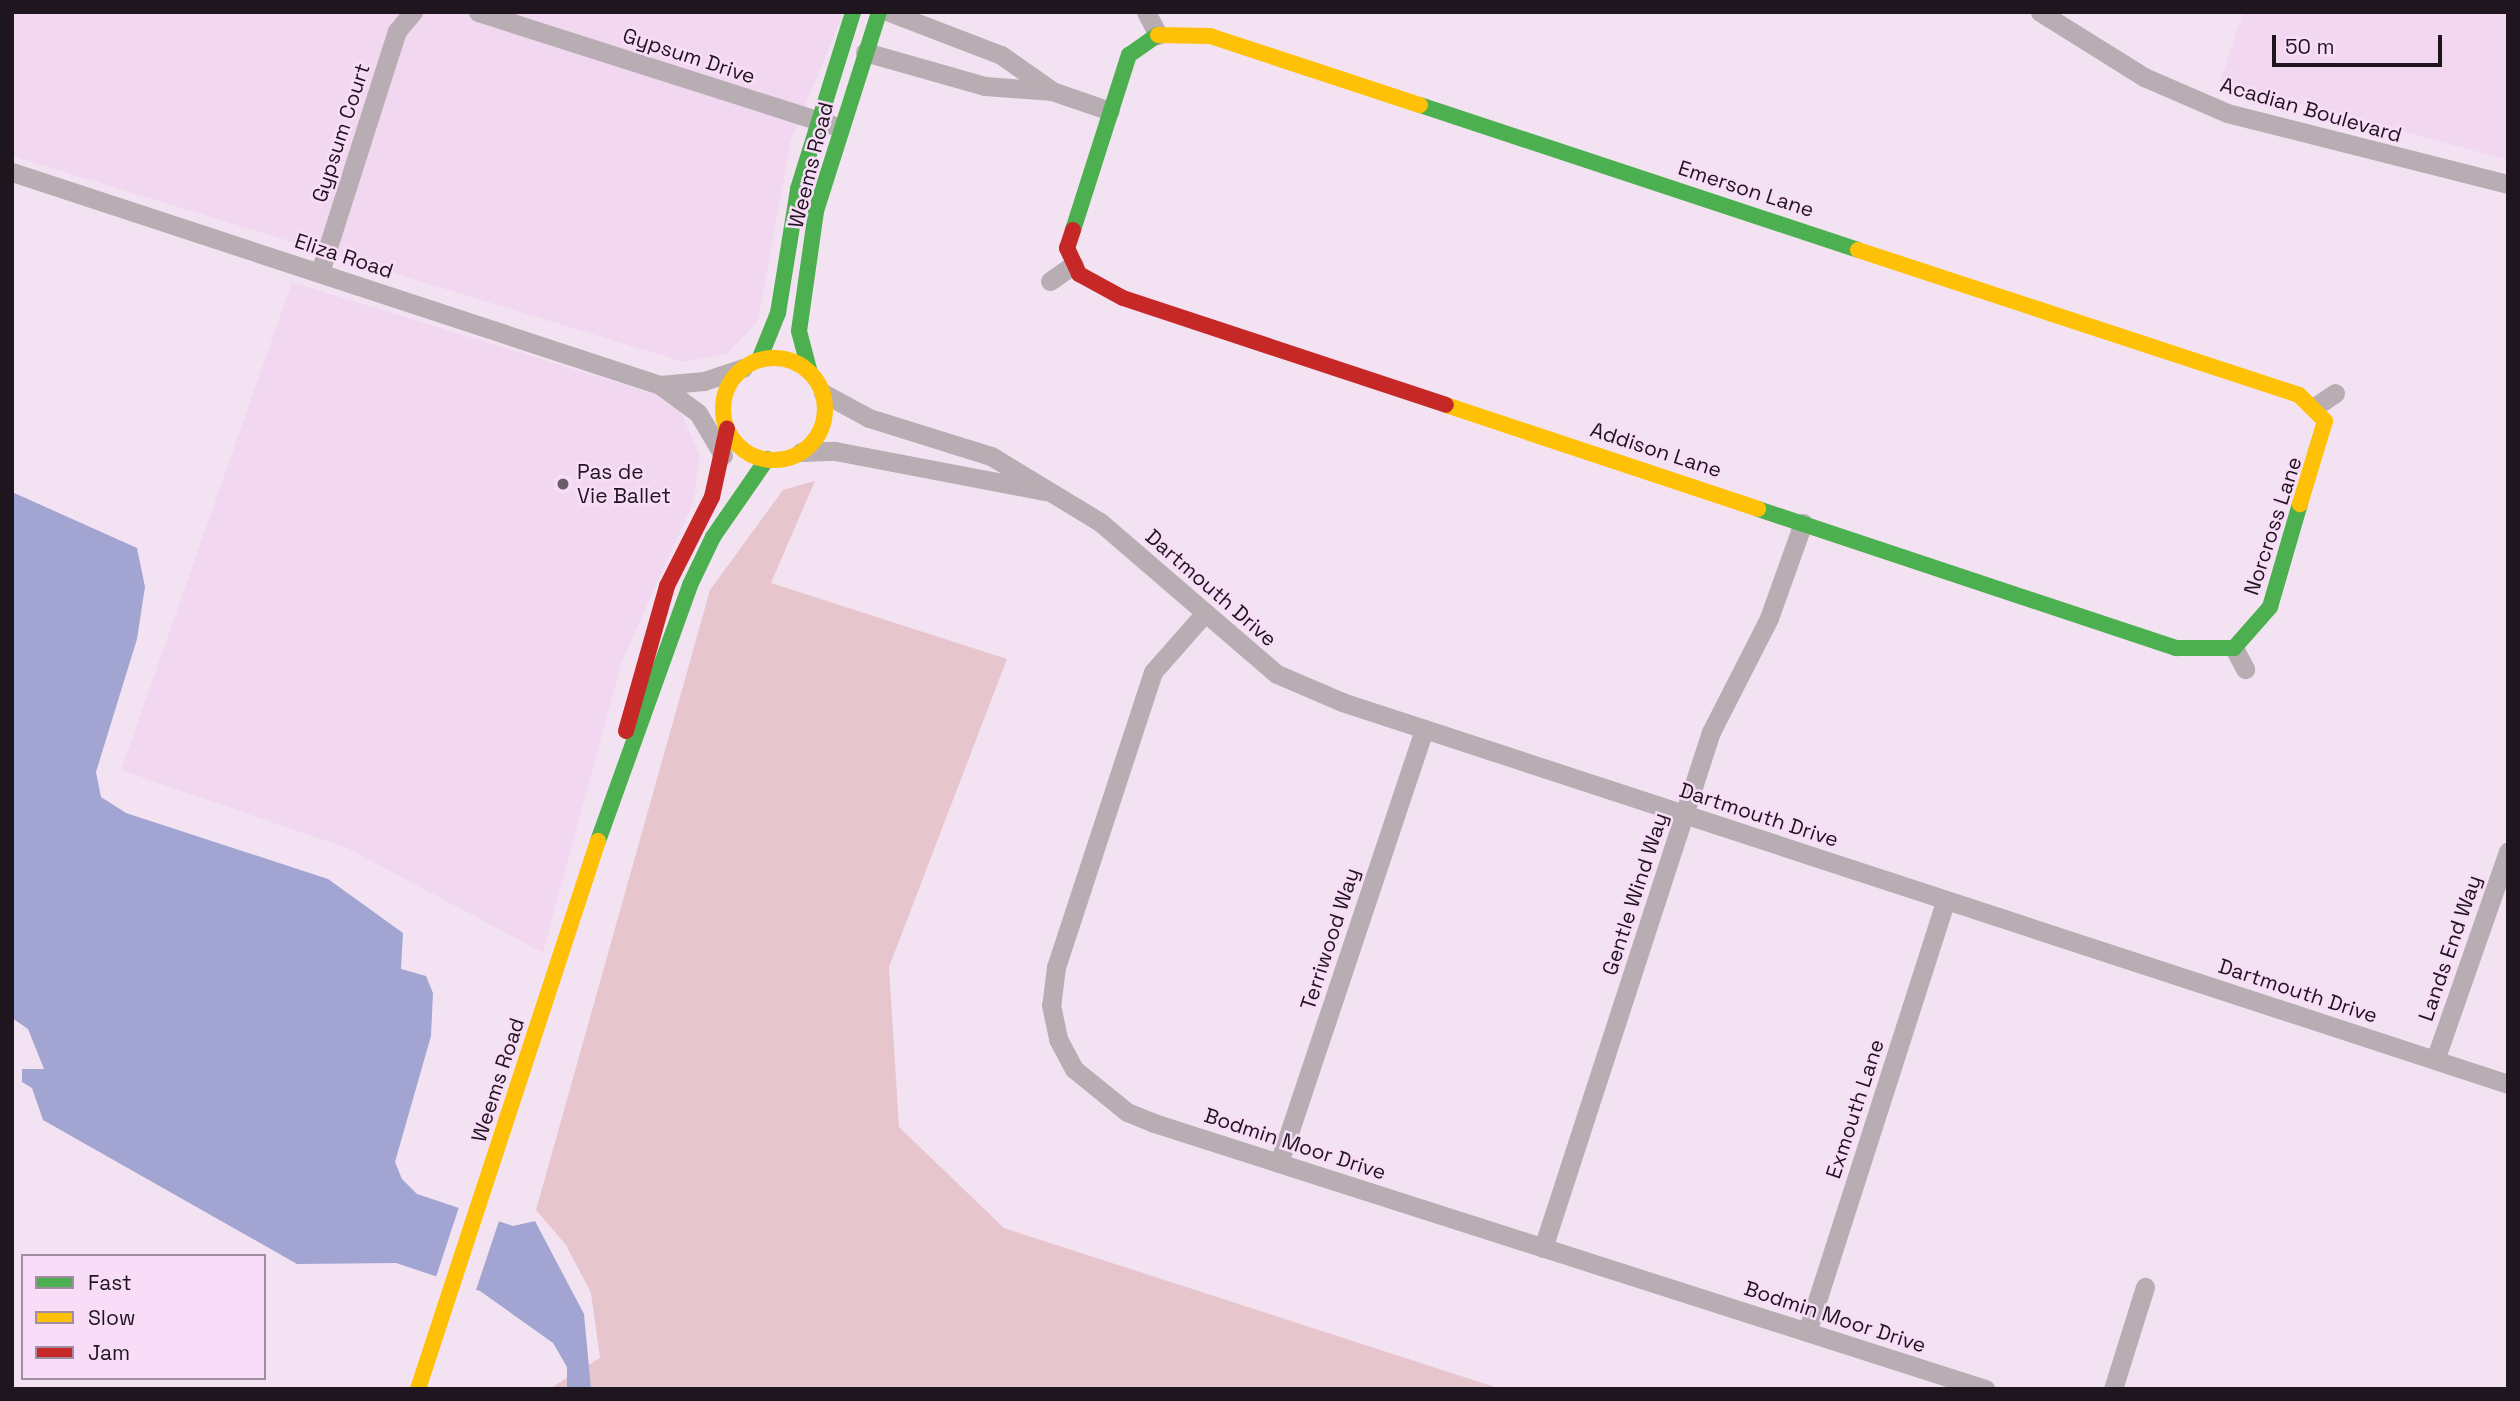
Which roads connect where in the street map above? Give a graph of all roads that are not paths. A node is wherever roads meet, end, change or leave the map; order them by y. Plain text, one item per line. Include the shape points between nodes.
1 (413, 12) edge
2 (853, 12) edge
3 (879, 12) edge
4 (890, 12) edge
5 (1146, 12) edge
6 (2040, 12) edge
7 (481, 13) edge
8 (1158, 35) junction
9 (865, 52) junction
10 (1052, 91) junction
11 (1110, 111) junction
12 (818, 120) junction
13 (840, 127) junction
14 (12, 172) edge
15 (2508, 184) edge
16 (1074, 264) junction
17 (320, 272) junction
18 (1050, 281) dead end
19 (751, 364) junction
20 (810, 373) junction
21 (660, 385) junction
22 (823, 393) junction
23 (2335, 393) dead end
24 (2316, 406) junction
25 (727, 429) junction
26 (801, 452) junction
27 (723, 455) junction
28 (768, 459) junction
29 (1049, 492) junction
30 (1803, 523) junction
31 (1204, 614) junction
32 (2234, 648) junction
33 (2245, 669) dead end
34 (1424, 729) junction
35 (617, 784) junction
36 (1685, 815) junction
37 (2508, 851) edge
38 (1946, 900) junction
39 (2435, 1060) junction
40 (2508, 1084) edge
41 (1279, 1163) junction
42 (1543, 1248) junction
43 (2146, 1287) dead end
44 (1807, 1332) junction
45 (418, 1389) edge
46 (1985, 1389) edge
47 (2113, 1389) edge

1 - 17 street, Gypsum Court via 397,31
2 - 12 street, Weems Road
3 - 9 street, Weems Road
4 - 10 street via 1002,55
5 - 8 street
6 - 15 street, Acadian Boulevard via 2144,77 2227,113
7 - 12 street, Gypsum Drive
8 - 11 street via 1129,55
8 - 24 street, Emerson Lane via 1210,36 2277,385
9 - 10 street via 985,86
9 - 13 street, Weems Road
10 - 11 street
11 - 16 street via 1067,248
12 - 13 street, Gypsum Drive
12 - 19 street, Weems Road via 798,189 778,313
13 - 20 street, Weems Road via 816,211 799,331
14 - 17 street, Eliza Road
16 - 18 street
16 - 30 street, Addison Lane via 1079,274 1123,298
17 - 21 street, Eliza Road
19 - 20 street via 790,360
19 - 21 street, Eliza Road via 704,381
19 - 25 street via 725,394
20 - 22 street
21 - 27 street, Eliza Road via 698,413
22 - 26 street via 823,425
22 - 29 street, Dartmouth Drive via 869,418 991,456
23 - 24 street
24 - 32 street, Norcross Lane via 2325,421 2320,446 2270,607
25 - 27 street, Weems Road
25 - 28 street via 744,449
26 - 28 street
26 - 29 street, Dartmouth Drive via 835,451
27 - 35 street, Weems Road via 712,498 667,586 635,682
28 - 35 street, Weems Road via 713,537 690,585
29 - 31 street, Dartmouth Drive via 1100,522
30 - 32 street, Addison Lane via 2176,648
30 - 36 street, Gentle Wind Way via 1769,618 1712,732
31 - 34 street, Dartmouth Drive via 1277,674
31 - 41 street, Bodmin Moor Drive via 1153,672 1056,968 1051,1005 1058,1039 1074,1069 1118,1106
32 - 33 street
34 - 36 street, Dartmouth Drive
34 - 41 street, Terriwood Way
35 - 45 street, Weems Road
36 - 38 street, Dartmouth Drive
36 - 42 street, Gentle Wind Way
37 - 39 street, Lands End Way
38 - 39 street, Dartmouth Drive
38 - 44 street, Exmouth Lane
39 - 40 street, Dartmouth Drive
41 - 42 street, Bodmin Moor Drive
42 - 44 street, Bodmin Moor Drive
43 - 47 street
44 - 46 street, Bodmin Moor Drive

